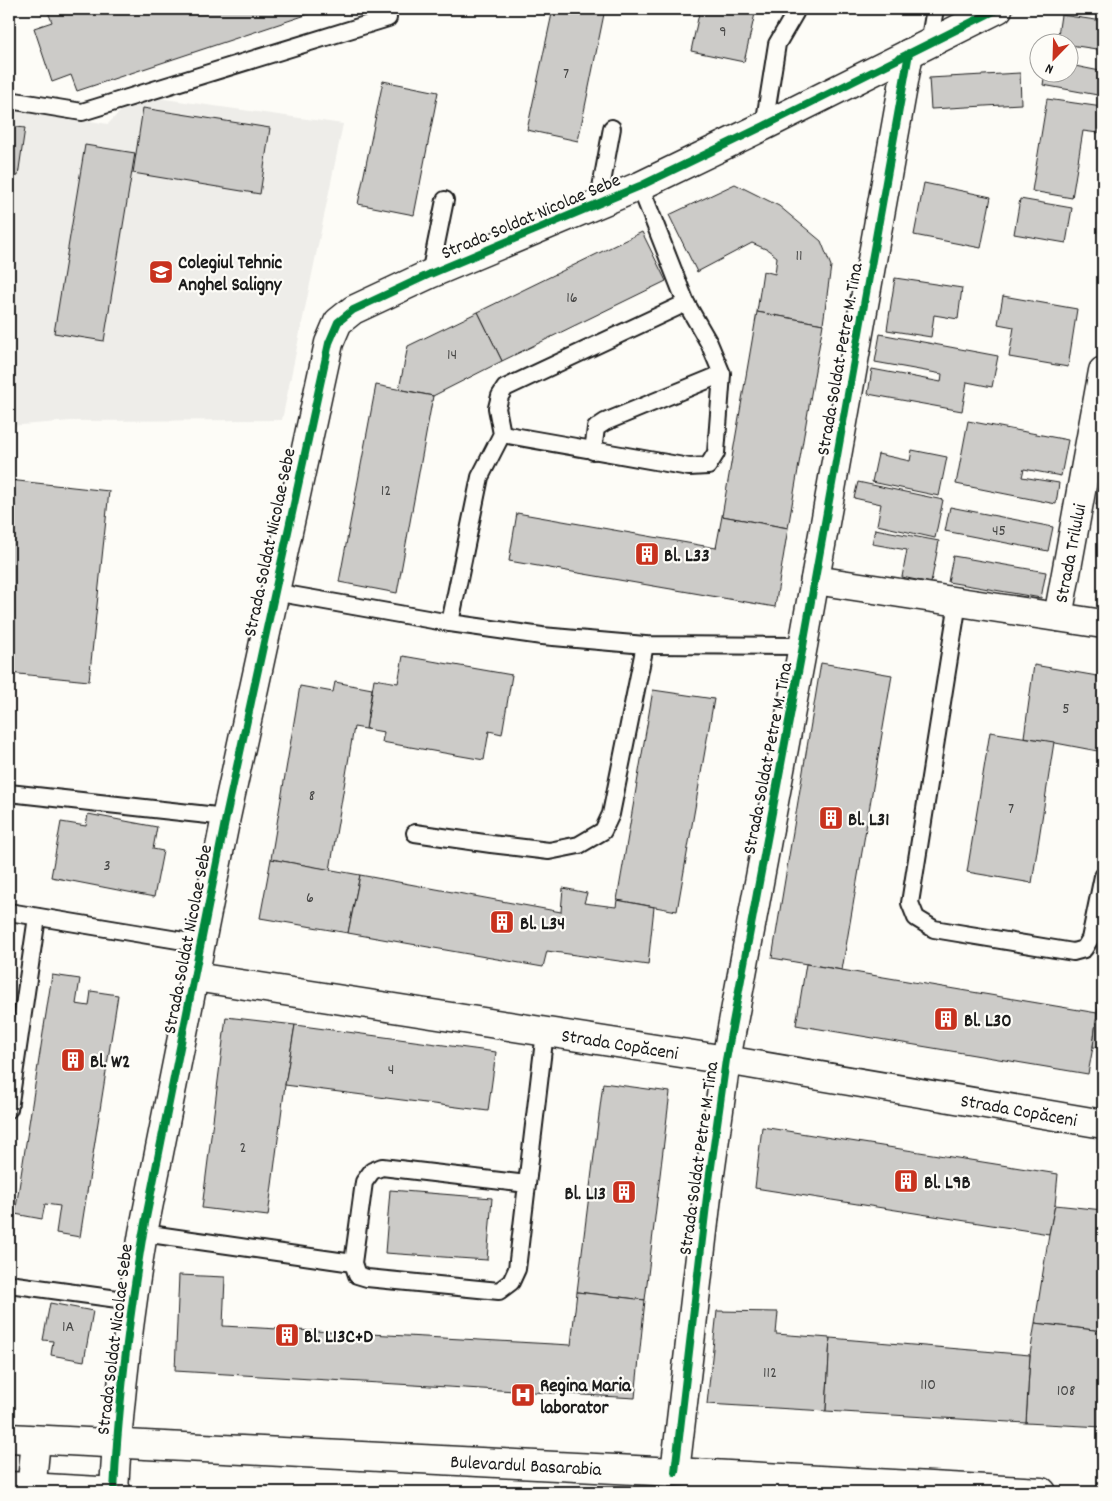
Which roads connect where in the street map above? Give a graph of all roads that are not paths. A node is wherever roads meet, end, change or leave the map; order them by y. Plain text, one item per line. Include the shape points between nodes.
1 (796, 9) edge
2 (935, 9) edge
3 (998, 9) edge
4 (388, 18) dead end
5 (919, 48) junction
6 (9, 100) edge
7 (764, 126) junction
8 (612, 128) dead end
9 (640, 186) junction
10 (445, 200) dead end
11 (598, 204) junction
12 (430, 274) junction
13 (686, 303) junction
14 (1103, 371) edge
15 (722, 374) junction
16 (502, 434) junction
17 (593, 451) junction
18 (815, 580) junction
19 (274, 592) junction
20 (958, 602) junction
21 (1058, 617) junction
22 (450, 623) junction
23 (1103, 624) edge
24 (645, 644) junction
25 (803, 646) junction
26 (9, 793) edge
27 (226, 817) junction
28 (415, 833) dead end
29 (1103, 876) edge
30 (9, 912) edge
31 (37, 917) junction
32 (202, 944) junction
33 (195, 977) junction
34 (545, 1032) junction
35 (726, 1060) junction
36 (9, 1109) edge
37 (1103, 1124) edge
38 (527, 1184) junction
39 (143, 1233) junction
40 (353, 1263) junction
41 (9, 1284) edge
42 (132, 1300) junction
43 (9, 1438) edge
44 (36, 1440) junction
45 (116, 1443) junction
46 (675, 1472) junction
47 (24, 1489) edge
48 (115, 1492) edge
49 (1042, 1492) edge

1 - 7 lane via 777,44
2 - 5 lane
3 - 5 street, Strada Soldat Nicolae Sebe
4 - 6 lane via 82,112
5 - 7 street, Strada Soldat Nicolae Sebe
5 - 18 street, Strada Soldat Petre M. Tina
7 - 9 street, Strada Soldat Nicolae Sebe
8 - 11 lane
9 - 11 street, Strada Soldat Nicolae Sebe
9 - 13 lane
10 - 12 lane
11 - 12 street, Strada Soldat Nicolae Sebe
12 - 19 street, Strada Soldat Nicolae Sebe via 353,310 338,322 329,343
13 - 15 lane
13 - 16 lane via 505,388 497,408
14 - 21 street, Strada Trilului
15 - 17 lane via 605,422 596,428
15 - 17 lane via 716,453 708,466 689,468
16 - 17 lane
16 - 22 lane via 480,477
18 - 20 street
18 - 25 street, Strada Soldat Petre M. Tina
19 - 22 lane
19 - 27 street, Strada Soldat Nicolae Sebe
20 - 21 street
20 - 29 lane via 910,903 916,918 934,929 1073,952 1084,949 1090,939
21 - 23 street
22 - 24 lane via 542,636
24 - 25 lane
24 - 28 lane via 611,814 604,831 578,845 549,851
25 - 35 street, Strada Soldat Petre M. Tina
26 - 27 lane
27 - 32 street, Strada Soldat Nicolae Sebe
30 - 31 lane
31 - 32 lane
31 - 36 lane
32 - 33 street, Strada Soldat Nicolae Sebe
33 - 34 street, Strada Copăceni
33 - 39 street, Strada Soldat Nicolae Sebe
34 - 35 street, Strada Copăceni
34 - 38 lane
35 - 37 street, Strada Copăceni
35 - 46 street, Strada Soldat Petre M. Tina
38 - 40 lane via 382,1167 372,1171 364,1182
38 - 40 lane via 517,1269 511,1282 499,1291 367,1278 357,1274
39 - 40 lane
39 - 42 street, Strada Soldat Nicolae Sebe
41 - 42 lane
42 - 45 street, Strada Soldat Nicolae Sebe
43 - 44 street, Bulevardul Basarabia
44 - 45 street, Bulevardul Basarabia
44 - 47 street
45 - 46 street, Bulevardul Basarabia
45 - 48 street, Strada Soldat Nicolae Sebe
46 - 49 street, Bulevardul Basarabia
47 - 48 street

